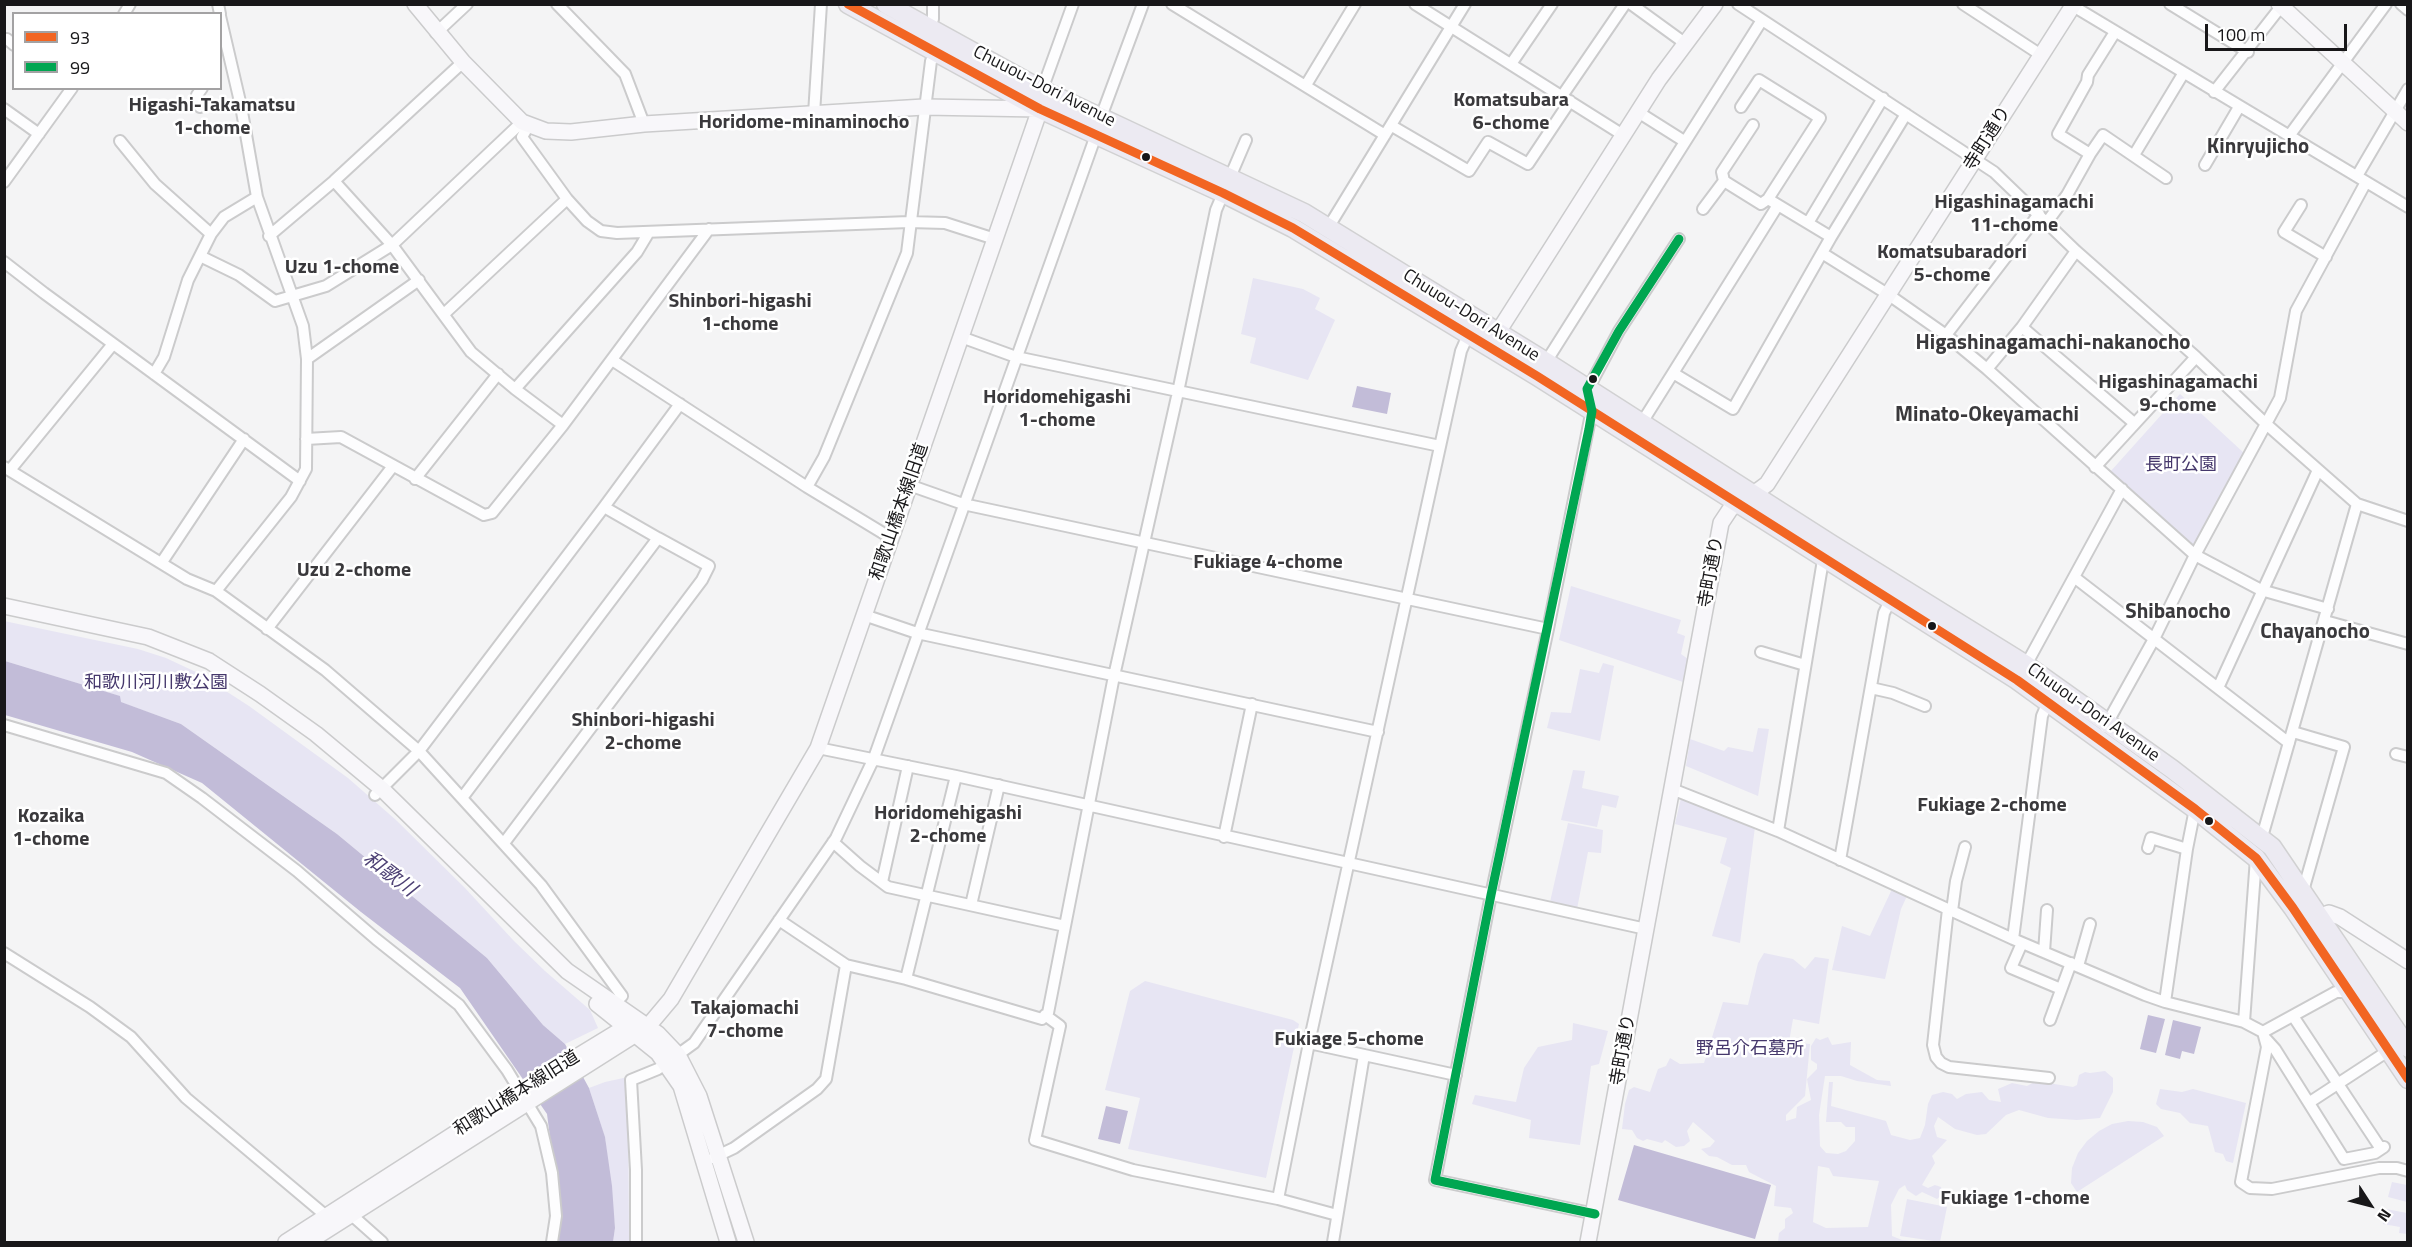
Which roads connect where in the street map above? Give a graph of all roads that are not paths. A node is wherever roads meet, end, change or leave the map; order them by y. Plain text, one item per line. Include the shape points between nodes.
1 (415, 4) edge
2 (467, 4) edge
3 (557, 4) edge
4 (821, 4) edge
5 (848, 4) edge
6 (886, 4) edge
7 (933, 4) edge
8 (1073, 4) edge
9 (1143, 4) edge
10 (1172, 4) edge
11 (1355, 4) edge
12 (1415, 4) edge
13 (1466, 4) edge
14 (1551, 4) edge
15 (1625, 4) edge
16 (1630, 4) edge
17 (1715, 4) edge
18 (1738, 4) edge
19 (1963, 4) edge
20 (2170, 4) edge
21 (2386, 4) edge
22 (2401, 4) edge
23 (2074, 5) edge
24 (2281, 5) edge
25 (2408, 10) edge
26 (1762, 20) junction
27 (928, 27) junction
28 (1451, 27) junction
29 (2115, 32) junction
30 (222, 33) edge
31 (436, 33) junction
32 (1686, 44) junction
33 (2248, 52) junction
34 (938, 53) junction
35 (2041, 55) junction
36 (463, 62) junction
37 (2343, 63) junction
38 (1512, 64) junction
39 (226, 69) edge
40 (2183, 74) junction
41 (1306, 85) junction
42 (2408, 89) edge
43 (67, 90) edge
44 (201, 90) edge
45 (1042, 90) junction
46 (2214, 92) junction
47 (1883, 98) junction
48 (1566, 99) junction
49 (200, 107) dead end
50 (924, 107) junction
51 (1741, 107) dead end
52 (2239, 107) junction
53 (4, 109) edge
54 (1040, 109) junction
55 (2394, 111) junction
56 (1638, 112) junction
57 (814, 114) junction
58 (1906, 114) junction
59 (1101, 117) junction
60 (2408, 123) edge
61 (525, 124) junction
62 (645, 124) junction
63 (1753, 125) dead end
64 (1392, 126) junction
65 (39, 134) junction
66 (1096, 135) junction
67 (1385, 135) junction
68 (1623, 135) junction
69 (2289, 136) junction
70 (1246, 140) dead end
71 (120, 141) dead end
72 (1684, 141) junction
73 (2090, 154) junction
74 (2134, 155) junction
75 (1975, 158) junction
76 (2205, 165) dead end
77 (2166, 178) dead end
78 (2361, 179) junction
79 (334, 181) junction
80 (1724, 181) junction
81 (4, 182) edge
82 (1227, 185) junction
83 (257, 197) junction
84 (567, 199) junction
85 (1773, 202) junction
86 (2301, 205) dead end
87 (2408, 207) edge
88 (1703, 209) dead end
89 (2038, 214) junction
90 (909, 222) junction
91 (2047, 222) junction
92 (1808, 223) junction
93 (1328, 228) junction
94 (709, 229) junction
95 (649, 232) junction
96 (211, 234) junction
97 (269, 236) junction
98 (1831, 237) junction
99 (995, 239) junction
100 (1679, 240) dead end
101 (392, 245) junction
102 (2076, 251) junction
103 (1822, 253) junction
104 (200, 256) junction
105 (2326, 256) junction
106 (4, 262) edge
107 (419, 280) junction
108 (291, 294) junction
109 (1889, 295) junction
110 (444, 314) junction
111 (2022, 327) junction
112 (1498, 332) junction
113 (1468, 335) junction
114 (1946, 335) junction
115 (961, 338) junction
116 (113, 344) junction
117 (1016, 357) junction
118 (2196, 357) junction
119 (307, 358) junction
120 (612, 360) junction
121 (1546, 362) junction
122 (1987, 369) junction
123 (1673, 373) junction
124 (154, 374) junction
125 (498, 375) junction
126 (515, 389) junction
127 (1587, 389) junction
128 (1178, 392) junction
129 (680, 404) junction
130 (1592, 411) junction
131 (2133, 423) junction
132 (2265, 423) junction
133 (1641, 424) junction
134 (563, 425) junction
135 (244, 439) junction
136 (306, 439) junction
137 (1440, 446) junction
138 (393, 466) junction
139 (2095, 467) junction
140 (7, 469) edge
141 (2318, 470) junction
142 (415, 479) junction
143 (300, 481) junction
144 (909, 485) junction
145 (807, 488) junction
146 (2122, 489) junction
147 (1747, 500) junction
148 (963, 504) junction
149 (2357, 504) junction
150 (604, 507) junction
151 (2408, 521) edge
152 (658, 538) junction
153 (891, 538) junction
154 (1144, 544) junction
155 (1827, 550) junction
156 (2195, 555) junction
157 (162, 562) junction
158 (2074, 577) junction
159 (2261, 590) junction
160 (216, 591) junction
161 (1895, 593) junction
162 (1407, 599) junction
163 (4, 606) edge
164 (2328, 609) junction
165 (4, 614) edge
166 (864, 615) junction
167 (2325, 621) junction
168 (267, 629) junction
169 (1548, 629) junction
170 (917, 633) junction
171 (2154, 639) junction
172 (2408, 644) edge
173 (1761, 652) dead end
174 (1805, 665) junction
175 (2026, 665) junction
176 (1114, 676) junction
177 (1871, 688) junction
178 (2218, 688) junction
179 (2048, 702) junction
180 (1252, 704) junction
181 (1925, 706) dead end
182 (4, 725) edge
183 (2103, 730) junction
184 (1378, 732) junction
185 (2293, 732) junction
186 (2289, 743) junction
187 (818, 748) junction
188 (419, 751) junction
189 (2396, 754) dead end
190 (2408, 757) edge
191 (874, 758) junction
192 (908, 766) junction
193 (956, 776) junction
194 (999, 785) junction
195 (1672, 789) junction
196 (379, 792) junction
197 (462, 798) junction
198 (1090, 806) junction
199 (2195, 809) junction
200 (1778, 831) junction
201 (1224, 837) junction
202 (2262, 837) junction
203 (833, 842) junction
204 (504, 843) junction
205 (1965, 847) dead end
206 (2148, 848) dead end
207 (2187, 849) junction
208 (2256, 858) junction
209 (1840, 860) junction
210 (1348, 863) junction
211 (882, 882) junction
212 (2303, 891) junction
213 (927, 894) junction
214 (1491, 895) junction
215 (971, 905) junction
216 (1950, 910) junction
217 (2047, 910) dead end
218 (779, 920) junction
219 (2311, 920) junction
220 (2090, 924) dead end
221 (1065, 926) junction
222 (1646, 929) junction
223 (2017, 941) junction
224 (2044, 952) junction
225 (4, 953) edge
226 (2408, 961) edge
227 (846, 965) junction
228 (2075, 965) junction
229 (906, 980) junction
230 (2061, 989) junction
231 (2368, 990) junction
232 (2349, 993) junction
233 (2165, 1002) junction
234 (613, 1004) junction
235 (1046, 1015) junction
236 (2293, 1016) junction
237 (2049, 1020) dead end
238 (2244, 1022) junction
239 (636, 1027) junction
240 (2264, 1036) junction
241 (1309, 1043) junction
242 (2402, 1045) edge
243 (1364, 1055) junction
244 (672, 1059) junction
245 (1456, 1076) junction
246 (2049, 1078) dead end
247 (2408, 1079) edge
248 (2337, 1084) junction
249 (526, 1095) junction
250 (2310, 1102) junction
251 (711, 1159) junction
252 (2408, 1171) edge
253 (1278, 1199) junction
254 (346, 1210) junction
255 (1594, 1214) junction
256 (1337, 1215) junction
257 (331, 1220) junction
258 (286, 1242) edge
259 (308, 1242) edge
260 (382, 1242) edge
261 (552, 1242) edge
262 (636, 1242) edge
263 (729, 1242) edge
264 (746, 1242) edge
265 (1333, 1242) edge
266 (1588, 1242) edge

1 - 31 street
2 - 31 street
3 - 62 street via 625,74
4 - 57 street
5 - 34 highway, Chuuou-Dori Avenue
6 - 27 highway, Chuuou-Dori Avenue
7 - 27 street via 933,19
8 - 45 street
9 - 59 street
10 - 41 street
11 - 41 street
12 - 28 street
13 - 28 street
14 - 38 street
15 - 48 street
16 - 32 street
17 - 32 street
18 - 26 street
19 - 35 street
20 - 33 street
21 - 37 street
22 - 25 street
23 - 29 street
23 - 35 street, 寺町通り
24 - 33 street
24 - 37 street
26 - 47 street
26 - 72 street
27 - 45 highway, Chuuou-Dori Avenue
28 - 38 street
28 - 64 street
29 - 40 street
29 - 73 street via 2058,134
30 - 39 street
31 - 36 street
32 - 56 street
33 - 46 street
34 - 50 street via 931,61
34 - 54 highway, Chuuou-Dori Avenue
35 - 75 street, 寺町通り
36 - 61 street
36 - 79 street
37 - 55 street
37 - 69 street
38 - 48 street
39 - 83 street via 241,106
40 - 46 street
40 - 74 street
41 - 67 street
42 - 55 street
43 - 65 street
44 - 49 street via 197,95
45 - 54 street, 和歌山橋本線旧道
45 - 59 highway, Chuuou-Dori Avenue
46 - 52 street
47 - 58 street
47 - 92 street
48 - 64 street via 1528,164 1488,142 1469,171
48 - 68 street
50 - 54 street
50 - 57 street
50 - 90 street
51 - 85 street via 1759,80 1821,118
52 - 69 street
52 - 76 street
53 - 65 street
54 - 66 highway, Chuuou-Dori Avenue
54 - 99 street, 和歌山橋本線旧道
55 - 60 street
55 - 78 street
56 - 68 street
56 - 72 street
57 - 62 street
58 - 75 street
58 - 98 street
59 - 82 highway, Chuuou-Dori Avenue
61 - 62 street via 546,131 571,132
61 - 84 street via 522,137
61 - 101 street
63 - 80 street via 1722,172
64 - 67 street
65 - 81 street
66 - 82 highway, Chuuou-Dori Avenue
66 - 117 street
67 - 93 street
68 - 112 street
69 - 78 street
70 - 82 street
71 - 96 street via 155,183
72 - 121 street
73 - 74 street via 2103,135
73 - 91 street
74 - 77 street
75 - 89 street
75 - 109 street, 寺町通り
78 - 87 street
78 - 105 street
79 - 97 street
79 - 101 street
80 - 85 street via 1761,204
80 - 88 street
82 - 93 highway, Chuuou-Dori Avenue via 1286,203
82 - 113 highway, Chuuou-Dori Avenue
82 - 128 street via 1216,210
83 - 96 street via 224,217
83 - 97 street
84 - 95 street via 601,231
84 - 110 street
85 - 92 street
85 - 123 street
86 - 105 street via 2284,232
89 - 91 street
89 - 114 street
90 - 94 street
90 - 99 street via 945,223
90 - 145 street via 906,253 824,457
91 - 102 street
92 - 98 street
93 - 112 highway, Chuuou-Dori Avenue
94 - 95 street
94 - 120 street
95 - 126 street via 637,252
96 - 104 street
97 - 108 street
98 - 103 street
99 - 115 street, 和歌山橋本線旧道
100 - 127 street via 1619,331
101 - 107 street
101 - 108 street via 326,286
102 - 111 street
102 - 118 street
103 - 109 street
103 - 123 street via 1734,409
104 - 108 street via 239,275 275,301
104 - 124 street via 188,280 164,357
105 - 132 street via 2296,311 2280,398
106 - 116 street
107 - 110 street
107 - 119 street
108 - 119 street via 303,326
109 - 114 street
109 - 147 street, 寺町通り via 1767,484
110 - 125 street via 471,352
111 - 122 street
111 - 131 street
112 - 113 street
112 - 121 highway, Chuuou-Dori Avenue
113 - 130 highway, Chuuou-Dori Avenue
113 - 137 street
114 - 122 street
115 - 117 street
115 - 144 street, 和歌山橋本線旧道
116 - 124 street
116 - 140 street
117 - 128 street
117 - 148 street
118 - 131 street
118 - 132 street
119 - 136 street
120 - 129 street
120 - 134 street
121 - 127 highway, Chuuou-Dori Avenue
122 - 139 street
123 - 133 street
124 - 135 street
125 - 126 street
125 - 142 street
126 - 134 street
127 - 130 street
127 - 133 highway, Chuuou-Dori Avenue
128 - 137 street
128 - 154 street
129 - 145 street
129 - 150 street
130 - 147 highway, Chuuou-Dori Avenue
130 - 169 street
131 - 139 street
132 - 141 street
132 - 156 street
133 - 147 highway, Chuuou-Dori Avenue
134 - 142 street via 492,513 484,515
135 - 143 street
135 - 157 street
136 - 138 street via 341,437
136 - 143 street via 306,469
137 - 162 street
138 - 142 street
138 - 168 street
139 - 146 street
140 - 157 street
141 - 149 street
141 - 159 street
143 - 160 street
144 - 148 street
144 - 153 street, 和歌山橋本線旧道
145 - 153 street
146 - 156 street
146 - 158 street
147 - 155 highway, Chuuou-Dori Avenue
147 - 195 street, 寺町通り via 1731,508 1721,523
148 - 154 street
148 - 170 street
149 - 151 street
149 - 164 street
150 - 152 street
150 - 188 street
152 - 197 street
152 - 204 street via 709,566
153 - 166 street, 和歌山橋本線旧道
154 - 162 street
154 - 176 street
155 - 161 highway, Chuuou-Dori Avenue
155 - 174 street
156 - 159 street
156 - 171 street
157 - 160 street via 187,579
158 - 171 street
158 - 175 street
159 - 164 street
159 - 178 street
160 - 168 street
161 - 175 highway, Chuuou-Dori Avenue
161 - 177 street via 1884,613
161 - 179 highway, Chuuou-Dori Avenue
162 - 169 street
162 - 184 street
163 - 196 street via 148,637 208,662 316,734
164 - 167 street
165 - 196 street via 144,645 203,669 264,707
166 - 170 street
166 - 187 street, 和歌山橋本線旧道
167 - 172 street
167 - 185 street
168 - 188 street via 325,670
169 - 214 street
170 - 176 street
170 - 191 street
171 - 178 street
171 - 183 street
173 - 174 street
174 - 200 street
175 - 183 highway, Chuuou-Dori Avenue
176 - 180 street
176 - 198 street
177 - 181 street
177 - 209 street
178 - 186 street
179 - 183 highway, Chuuou-Dori Avenue
179 - 223 street via 2042,716
180 - 184 street
180 - 201 street
182 - 249 street via 150,767 166,773 202,798 459,1005
183 - 199 highway, Chuuou-Dori Avenue
183 - 202 highway, Chuuou-Dori Avenue
184 - 210 street
185 - 186 street
185 - 212 street via 2344,747
186 - 202 street
187 - 191 street
187 - 239 street, 和歌山橋本線旧道 via 719,916 665,996
188 - 196 street
188 - 197 street
189 - 190 street
191 - 192 street
191 - 203 street
192 - 193 street
192 - 211 street
193 - 194 street
193 - 213 street
194 - 198 street
194 - 215 street
195 - 200 street
195 - 222 street, 寺町通り
196 - 234 street via 567,971
196 - 239 street via 557,974
197 - 204 street
198 - 201 street
198 - 221 street
199 - 207 street
199 - 208 highway, Chuuou-Dori Avenue
200 - 209 street
201 - 210 street
202 - 212 highway, Chuuou-Dori Avenue
203 - 211 street
203 - 218 street
204 - 234 street via 541,885 622,996
205 - 216 street
206 - 207 street via 2151,838
207 - 233 street
208 - 219 highway, Chuuou-Dori Avenue
208 - 238 street
209 - 216 street
210 - 214 street
210 - 241 street
211 - 213 street via 888,887
212 - 219 highway, Chuuou-Dori Avenue
213 - 215 street
213 - 229 street
214 - 222 street
214 - 245 street
215 - 221 street
216 - 223 street
216 - 246 street via 1933,1045 1936,1057 1949,1067
217 - 224 street
218 - 227 street
218 - 244 street via 694,1043
219 - 226 street via 2329,913 2340,917
219 - 231 highway, Chuuou-Dori Avenue
219 - 232 highway, Chuuou-Dori Avenue
220 - 228 street
221 - 235 street
222 - 255 street, 寺町通り
223 - 224 street
223 - 230 street via 2011,968
224 - 228 street
225 - 257 street via 90,1006 131,1037 186,1098
227 - 229 street
227 - 251 street via 826,1079 734,1148
228 - 230 street
228 - 233 street
229 - 235 street via 1042,1019
230 - 237 street
231 - 232 street
231 - 242 highway, Chuuou-Dori Avenue
232 - 236 street via 2336,992
232 - 242 highway, Chuuou-Dori Avenue
233 - 238 street
234 - 239 street
235 - 253 street via 1060,1026 1035,1140 1133,1170
236 - 240 street
236 - 248 street
238 - 240 street
239 - 244 street via 658,1053
239 - 249 street, 和歌山橋本線旧道
240 - 250 street
240 - 252 street via 2267,1047 2241,1182 2250,1188 2272,1190 2379,1168
241 - 243 street
241 - 253 street
242 - 247 highway, Chuuou-Dori Avenue
242 - 248 street
243 - 245 street
243 - 256 street
244 - 251 street
244 - 262 street via 631,1080
245 - 255 street via 1434,1180
248 - 250 street
248 - 250 street via 2382,1148 2376,1153 2344,1158
249 - 254 street, 和歌山橋本線旧道
249 - 261 street via 541,1126 552,1173 556,1216
251 - 263 street
251 - 264 street
253 - 256 street
254 - 257 street, 和歌山橋本線旧道
254 - 260 street
255 - 266 street, 寺町通り
256 - 265 street
257 - 258 street, 和歌山橋本線旧道
257 - 259 street, 和歌山橋本線旧道

